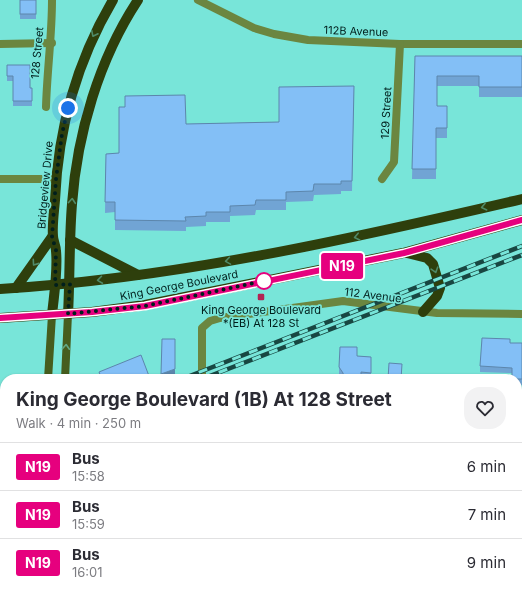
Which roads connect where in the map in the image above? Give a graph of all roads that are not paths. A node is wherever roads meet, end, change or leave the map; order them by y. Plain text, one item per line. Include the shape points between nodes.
1 (52, 0) edge
2 (113, 0) edge
3 (138, 0) edge
4 (198, 0) edge
5 (52, 43) junction
6 (0, 44) edge
7 (400, 44) junction
8 (522, 44) edge
9 (46, 107) dead end
10 (0, 179) edge
11 (56, 179) junction
12 (382, 179) dead end
13 (522, 199) edge
14 (522, 220) edge
15 (52, 237) junction
16 (70, 240) junction
17 (404, 253) junction
18 (138, 275) junction
19 (70, 284) junction
20 (55, 285) junction
21 (16, 288) junction
22 (0, 289) edge
23 (423, 312) junction
24 (68, 314) junction
25 (522, 314) edge
26 (52, 315) junction
27 (0, 318) edge
28 (48, 374) edge
29 (65, 374) edge
30 (202, 374) edge

1 - 5 street, 128 Street
2 -> 11 main road, Bridgeview Drive via 84,59 68,108
16 -> 3 main road via 75,181 88,113 119,35
4 - 7 street, 112B Avenue via 254,28 274,34 308,40
5 - 6 street
5 - 9 street, 128 Street via 48,59
7 - 8 street, 112B Avenue
7 - 12 street, 129 Street via 394,162
10 - 11 street
11 - 15 main road, Bridgeview Drive
13 -> 18 main road, King George Boulevard via 282,252
14 - 17 main road, King George Boulevard
15 - 20 main road, Bridgeview Drive via 56,250
15 -> 21 main road
16 - 18 main road
16 - 19 main road
17 -> 23 main road via 420,255 433,264 440,288 437,296
17 - 24 main road, King George Boulevard via 145,306
18 -> 19 main road, King George Boulevard
19 - 20 main road, King George Boulevard
19 - 24 main road
20 - 21 main road, King George Boulevard
20 - 26 main road
21 - 22 main road, King George Boulevard
23 - 25 street, 112 Avenue
23 - 30 street, 112 Avenue via 343,301 220,318 210,321 202,328
24 - 26 main road, King George Boulevard
29 -> 24 main road
26 - 27 main road, King George Boulevard
26 - 28 main road

